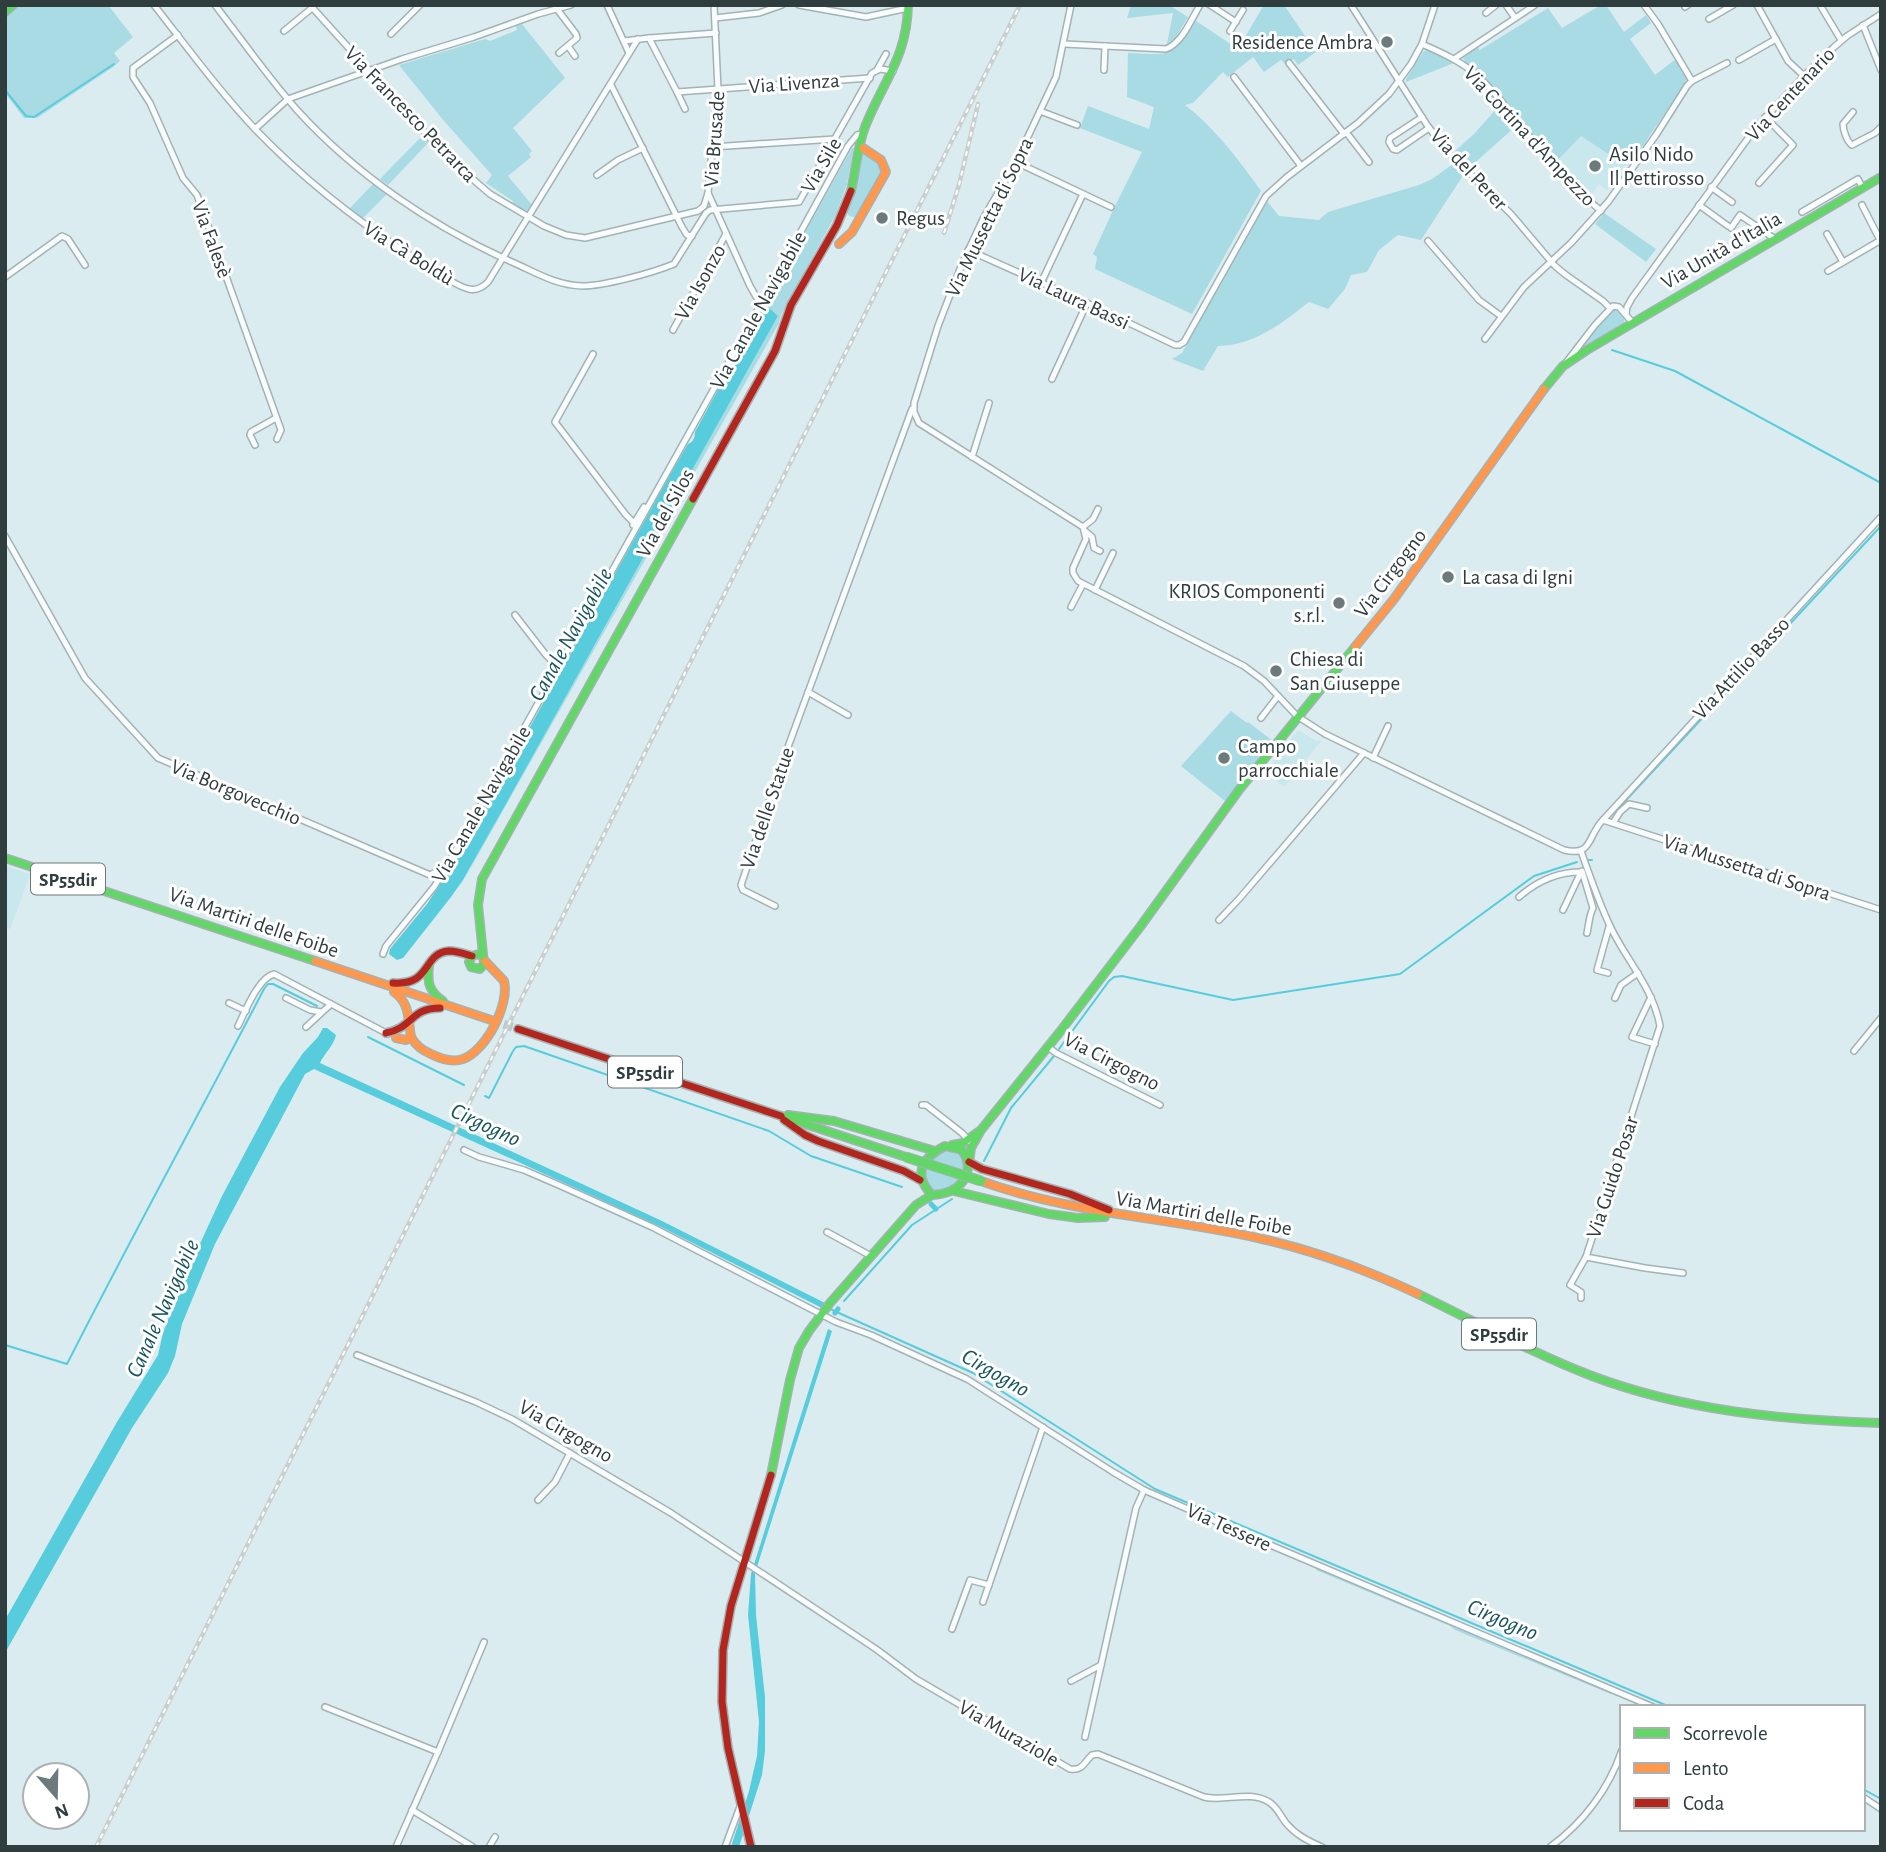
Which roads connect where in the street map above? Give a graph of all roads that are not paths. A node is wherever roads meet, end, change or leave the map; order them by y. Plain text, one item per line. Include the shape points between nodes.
1 (13, 5) edge
2 (154, 5) edge
3 (215, 5) edge
4 (419, 5) edge
5 (570, 5) edge
6 (714, 5) edge
7 (782, 5) edge
8 (799, 5) edge
9 (1071, 5) edge
10 (1200, 5) edge
11 (1210, 5) edge
12 (1351, 5) edge
13 (1435, 5) edge
14 (1496, 5) edge
15 (1506, 5) edge
16 (1535, 5) edge
17 (1644, 5) edge
18 (1733, 5) edge
19 (1757, 5) edge
20 (1820, 5) edge
21 (311, 6) edge
22 (609, 6) edge
23 (908, 6) edge
24 (546, 8) edge
25 (557, 9) junction
26 (1243, 10) dead end
27 (5, 12) edge
28 (1486, 13) dead end
29 (1881, 14) edge
30 (715, 18) junction
31 (1514, 19) junction
32 (1709, 19) dead end
33 (1236, 22) junction
34 (1863, 25) junction
35 (284, 31) dead end
36 (1230, 31) dead end
37 (716, 33) junction
38 (391, 34) dead end
39 (178, 35) junction
40 (649, 38) junction
41 (638, 39) junction
42 (1776, 39) junction
43 (1842, 40) junction
44 (624, 41) junction
45 (1064, 44) junction
46 (1422, 44) junction
47 (568, 46) junction
48 (1105, 46) junction
49 (559, 53) dead end
50 (629, 53) junction
51 (886, 54) dead end
52 (575, 56) dead end
53 (1454, 59) junction
54 (1739, 60) dead end
55 (128, 62) dead end
56 (1289, 63) dead end
57 (1727, 63) dead end
58 (133, 68) junction
59 (1881, 69) edge
60 (368, 70) junction
61 (877, 70) junction
62 (1104, 70) dead end
63 (893, 71) junction
64 (1804, 76) junction
65 (1234, 77) dead end
66 (870, 78) junction
67 (1400, 80) junction
68 (1692, 81) junction
69 (611, 85) junction
70 (718, 89) junction
71 (677, 92) junction
72 (288, 99) junction
73 (685, 109) dead end
74 (1040, 111) junction
75 (1853, 113) dead end
76 (1422, 117) junction
77 (1765, 117) junction
78 (1077, 125) dead end
79 (1881, 127) edge
80 (1429, 128) junction
81 (256, 129) junction
82 (1345, 133) junction
83 (862, 134) junction
84 (835, 139) junction
85 (712, 147) junction
86 (861, 147) junction
87 (643, 148) junction
88 (1016, 162) junction
89 (1369, 162) dead end
90 (1301, 166) junction
91 (597, 175) dead end
92 (1880, 178) edge
93 (1759, 183) dead end
94 (1712, 187) junction
95 (1862, 187) junction
96 (708, 193) junction
97 (1083, 194) junction
98 (1732, 202) dead end
99 (1699, 205) junction
100 (1862, 205) dead end
101 (1111, 208) dead end
102 (715, 209) junction
103 (696, 211) junction
104 (1601, 211) junction
105 (1802, 212) dead end
106 (676, 215) junction
107 (842, 215) junction
108 (528, 217) junction
109 (701, 222) junction
110 (858, 223) junction
111 (726, 234) junction
112 (1827, 234) dead end
113 (692, 236) junction
114 (1775, 239) junction
115 (1880, 240) edge
116 (1428, 241) dead end
117 (839, 244) dead end
118 (968, 250) junction
119 (503, 259) junction
120 (1551, 261) junction
121 (1843, 262) junction
122 (85, 265) dead end
123 (1828, 271) dead end
124 (5, 277) edge
125 (1041, 282) junction
126 (1632, 299) junction
127 (762, 302) junction
128 (1087, 303) junction
129 (1614, 307) junction
130 (1501, 316) junction
131 (1629, 318) junction
132 (673, 330) dead end
133 (1485, 339) dead end
134 (593, 354) dead end
135 (1580, 354) joint
136 (1563, 366) junction
137 (1052, 379) dead end
138 (914, 403) junction
139 (989, 403) dead end
140 (276, 418) junction
141 (281, 430) junction
142 (288, 434) dead end
143 (277, 439) dead end
144 (255, 445) dead end
145 (972, 457) junction
146 (656, 491) junction
147 (1098, 509) dead end
148 (1881, 517) edge
149 (634, 523) junction
150 (1084, 529) junction
151 (5, 536) edge
152 (631, 537) junction
153 (1100, 551) dead end
154 (1113, 553) dead end
155 (1083, 584) junction
156 (1095, 590) junction
157 (1071, 607) dead end
158 (515, 615) dead end
159 (558, 667) junction
160 (808, 692) junction
161 (1278, 696) junction
162 (848, 715) dead end
163 (1297, 716) junction
164 (1261, 718) dead end
165 (1388, 726) dead end
166 (1364, 753) junction
167 (1373, 758) junction
168 (1647, 808) dead end
169 (1602, 820) junction
170 (1613, 824) junction
171 (1581, 851) junction
172 (5, 858) edge
173 (447, 866) junction
174 (1584, 870) junction
175 (430, 875) junction
176 (434, 886) junction
177 (1519, 897) dead end
178 (775, 906) dead end
179 (1563, 910) dead end
180 (1881, 910) edge
181 (1219, 920) dead end
182 (1610, 926) junction
183 (1587, 933) dead end
184 (383, 954) dead end
185 (477, 960) junction
186 (429, 964) junction
187 (1608, 973) dead end
188 (1638, 973) junction
189 (370, 980) junction
190 (1651, 997) junction
191 (286, 998) dead end
192 (1615, 998) dead end
193 (229, 1003) dead end
194 (331, 1004) junction
195 (459, 1010) junction
196 (246, 1011) junction
197 (321, 1012) junction
198 (1881, 1018) edge
199 (491, 1020) tunnel mouth
200 (409, 1023) junction
201 (238, 1026) dead end
202 (306, 1027) dead end
203 (517, 1029) tunnel mouth
204 (386, 1033) junction
205 (411, 1037) junction
206 (396, 1038) junction
207 (1655, 1044) junction
208 (1048, 1047) junction
209 (423, 1050) junction
210 (1854, 1051) dead end
211 (922, 1105) dead end
212 (1160, 1105) dead end
213 (774, 1113) junction
214 (970, 1144) junction
215 (950, 1146) junction
216 (464, 1150) dead end
217 (936, 1151) junction
218 (969, 1162) junction
219 (921, 1183) junction
220 (954, 1191) junction
221 (932, 1195) junction
222 (916, 1205) junction
223 (1124, 1216) junction
224 (827, 1232) dead end
225 (871, 1256) junction
226 (1586, 1257) junction
227 (1683, 1273) dead end
228 (1581, 1298) dead end
229 (821, 1314) junction
230 (357, 1354) dead end
231 (1881, 1423) edge
232 (1043, 1427) junction
233 (570, 1453) junction
234 (1144, 1490) junction
235 (538, 1500) dead end
236 (746, 1565) junction
237 (989, 1585) junction
238 (983, 1602) dead end
239 (952, 1629) dead end
240 (484, 1642) dead end
241 (1101, 1665) junction
242 (1071, 1681) dead end
243 (1637, 1704) edge
244 (325, 1707) dead end
245 (1085, 1737) dead end
246 (438, 1752) junction
247 (1620, 1755) edge
248 (1865, 1798) edge
249 (741, 1807) junction
250 (1881, 1808) edge
251 (412, 1810) junction
252 (495, 1837) dead end
253 (396, 1847) edge
254 (473, 1847) edge
255 (489, 1847) edge
256 (725, 1847) edge
257 (751, 1847) edge
258 (1322, 1847) edge
259 (1550, 1847) edge

1 - 27 main road
2 - 39 street
3 - 72 street
4 - 38 street
5 - 25 street
6 - 30 street, Via Brusade
7 - 30 street
8 - 23 street via 866,17
9 - 45 street, Via Mussetta di Sopra
10 - 48 street via 1169,48
11 - 33 street
12 - 67 street, Via del Perer
13 - 46 street
14 - 28 street
15 - 31 street
16 - 31 street
17 - 68 street
18 - 32 street
19 - 42 street
20 - 43 street
21 - 35 street, Via Francesco Petrarca
21 - 60 street, Via Francesco Petrarca
22 - 44 street
23 - 63 main road, Via del Silos via 906,41
24 - 25 street
24 - 60 street via 474,37
25 - 47 street via 576,34
26 - 33 street
29 - 34 street, Via Centenario
30 - 37 street, Via Brusade
31 - 53 street
33 - 36 street
34 - 43 street, Via Centenario
34 - 59 street
37 - 40 street
37 - 70 street, Via Brusade
39 - 58 street
39 - 81 street, Via Cà Boldù
40 - 41 street
40 - 71 street
41 - 44 street
41 - 50 street, Via Cà Boldù
42 - 54 street
42 - 64 street via 1788,61
43 - 64 street, Via Centenario
44 - 50 street
45 - 48 street
45 - 74 street, Via Mussetta di Sopra via 1056,77
46 - 53 street, Via Cortina d'Ampezzo
46 - 67 street
47 - 49 street
47 - 52 street
48 - 62 street
50 - 69 street, Via Cà Boldù
51 - 61 street, Via Sile
53 - 104 street, Via Cortina d'Ampezzo via 1487,86
55 - 58 street, Via Falesè
56 - 82 street
57 - 68 street
58 - 140 street, Via Falesè via 133,77 150,103 183,178 197,195
60 - 72 street
60 - 108 street, Via Francesco Petrarca via 448,159 490,194
61 - 63 street
61 - 66 street, Via Sile
63 - 83 main road, Via del Silos
64 - 77 street, Via Centenario
65 - 90 street
66 - 70 street, Via Livenza
66 - 84 street, Via Sile
67 - 76 street, Via del Perer
67 - 82 street
68 - 104 street
69 - 87 street
69 - 108 street, Via Cà Boldù
70 - 71 street, Via Livenza
70 - 85 street, Via Brusade
71 - 73 street
72 - 81 street
72 - 119 street via 341,152 388,190 441,226
74 - 78 street, Via Mussetta di Sopra
74 - 88 street, Via Mussetta di Sopra
75 - 79 street via 1843,124 1852,145
76 - 80 street, Via del Perer
76 - 80 street via 1390,138 1393,149
77 - 93 street via 1793,145
77 - 94 street, Via Centenario
80 - 120 street, Via del Perer
81 - 119 street, Via Cà Boldù via 304,177 360,222 435,272 478,289
82 - 89 street
82 - 90 street
83 - 86 main road, Via del Silos
83 - 127 street, Via Canale Navigabile via 848,146
84 - 85 street
84 - 102 street, Via Sile via 799,202
85 - 96 street, Via Brusade
86 - 107 main road, Via del Silos
86 - 110 main road via 883,160 886,172
87 - 91 street
87 - 106 street
88 - 97 street
88 - 118 street, Via Mussetta di Sopra
90 - 128 street, Via Laura Bassi via 1266,196 1184,342 1175,345
92 - 95 main road, Via Unità d'Italia
94 - 98 street
94 - 99 street, Via Centenario
95 - 105 street, Via Unità d'Italia via 1858,179
95 - 114 main road, Via Unità d'Italia
96 - 102 street, Via Brusade
96 - 103 street via 704,206
97 - 101 street
97 - 125 street
99 - 114 street, Via Unità d'Italia via 1729,227 1740,215
99 - 126 street, Via Centenario
100 - 115 street
102 - 109 street
102 - 111 street, Via Brusade
103 - 106 street, Via Francesco Petrarca
103 - 109 street
104 - 120 street
106 - 108 street, Via Francesco Petrarca via 585,238 558,233
106 - 113 street via 684,232
107 - 110 main road
107 - 185 main road, Via del Silos via 792,305 775,351 482,879
108 - 119 street, Via Cà Boldù
109 - 113 street
110 - 117 main road
111 - 127 street, Via Brusade
111 - 132 street, Via Isonzo
112 - 121 street
113 - 119 street via 674,264 601,284 556,282
114 - 131 main road, Via Unità d'Italia
115 - 121 street
116 - 130 street via 1479,300
118 - 125 street, Via Laura Bassi
118 - 138 street, Via Mussetta di Sopra
120 - 129 street, Via del Perer
120 - 130 street
121 - 123 street
122 - 124 street via 62,236
125 - 128 street, Via Laura Bassi
126 - 129 street, Via Centenario
126 - 131 street, Via Centenario via 1627,307
127 - 146 street, Via Canale Navigabile
128 - 137 street
129 - 131 street
129 - 136 street, Via Centenario
130 - 133 street
131 - 135 main road, Via Unità d'Italia
134 - 149 street via 555,422
135 - 136 main road, Via Cirgogno
136 - 163 main road, Via Cirgogno via 1400,591
138 - 145 street via 919,423
138 - 160 street, Via delle Statue
139 - 145 street
140 - 141 street, Via Falesè
140 - 144 street via 251,432
141 - 142 street
141 - 143 street
145 - 150 street
146 - 149 street, Via Canale Navigabile
146 - 152 street, Via Canale Navigabile
147 - 150 street
148 - 169 street, Via Attilio Basso
149 - 152 street, Via Canale Navigabile
150 - 153 street
150 - 155 street via 1086,539 1073,569
151 - 175 street, Via Borgovecchio via 85,678 158,758
152 - 159 street, Via Canale Navigabile
154 - 156 street
155 - 156 street
155 - 157 street
156 - 161 street via 1233,659 1257,674
158 - 159 street
159 - 173 street, Via Canale Navigabile
160 - 162 street
160 - 178 street, Via delle Statue via 741,885
161 - 163 street
161 - 164 street
163 - 166 street
163 - 208 main road, Via Cirgogno
165 - 167 street
166 - 167 street
166 - 181 street
167 - 171 street via 1564,850
168 - 170 street, Via Mussetta di Sopra via 1629,804
169 - 170 street, Via Mussetta di Sopra
169 - 171 street
170 - 180 street, Via Mussetta di Sopra
171 - 174 street, Via Guido Posar
172 - 189 main road, Via Martiri delle Foibe / SP55dir
173 - 175 street
173 - 176 street, Via Canale Navigabile
174 - 177 street via 1541,881
174 - 179 street
174 - 182 street, Via Guido Posar
174 - 183 street, Via Guido Posar via 1593,908
175 - 176 street
176 - 184 street, Via Canale Navigabile
182 - 187 street via 1597,970
182 - 188 street, Via Guido Posar
185 - 186 main road via 446,951
185 - 209 main road via 497,972 507,992 487,1038 461,1060 445,1060
186 - 189 main road via 409,984
186 - 195 main road via 431,992
188 - 190 street, Via Guido Posar
188 - 192 street via 1621,985
189 - 195 main road, Via Martiri delle Foibe / SP55dir
189 - 200 main road via 399,995 408,1007
190 - 207 street, Via Guido Posar via 1660,1026
190 - 207 street via 1632,1037
191 - 197 street
193 - 196 street
194 - 196 street via 274,974 262,981
194 - 197 street
194 - 204 street
195 - 199 main road, Via Martiri delle Foibe / SP55dir
195 - 200 main road via 424,1008
196 - 201 street
197 - 202 street
198 - 210 street
200 - 204 main road via 400,1031
200 - 205 main road
203 - 213 main road, Via Martiri delle Foibe / SP55dir
204 - 205 street
204 - 206 street
205 - 206 main road
205 - 209 main road
206 - 209 street
207 - 226 street, Via Guido Posar
208 - 212 street, Via Cirgogno
208 - 214 main road, Via Cirgogno
211 - 214 street
213 - 217 main road via 834,1121
213 - 219 main road via 811,1138 904,1171
213 - 223 main road, Via Martiri delle Foibe / SP55dir, bridge via 1051,1202
214 - 215 main road
214 - 218 main road, Via Cirgogno
215 - 217 main road
215 - 218 main road via 962,1150
216 - 229 street, Via Tessere via 524,1170 640,1222
217 - 219 main road via 922,1166
218 - 220 main road via 967,1175
218 - 223 main road
219 - 221 main road
219 - 222 main road
220 - 221 main road
220 - 223 main road via 1068,1217
221 - 222 main road
222 - 225 main road
223 - 231 main road, Via Martiri delle Foibe / SP55dir via 1253,1237 1326,1256 1415,1291 1552,1360 1662,1398 1757,1417
224 - 225 street
225 - 229 main road
226 - 227 street, Via Guido Posar
226 - 228 street via 1570,1285 1581,1292
229 - 232 street, Via Tessere via 967,1380
229 - 236 main road via 796,1356
230 - 233 street, Via Cirgogno via 493,1409
232 - 234 street, Via Tessere
232 - 237 street
233 - 235 street via 555,1482
233 - 236 street, Via Cirgogno via 671,1513
234 - 241 street
234 - 243 street, Via Tessere
236 - 249 main road via 727,1623 722,1673 725,1730
236 - 258 street, Via Muraziole via 916,1679 1070,1769 1080,1768 1098,1754 1206,1797 1260,1798 1274,1806 1297,1833
237 - 238 street
237 - 239 street via 970,1580
240 - 246 street
241 - 242 street
241 - 245 street
244 - 246 street
246 - 251 street
247 - 259 street via 1591,1807
248 - 250 street
249 - 256 street
249 - 257 main road
251 - 253 street
251 - 254 street
252 - 255 street

